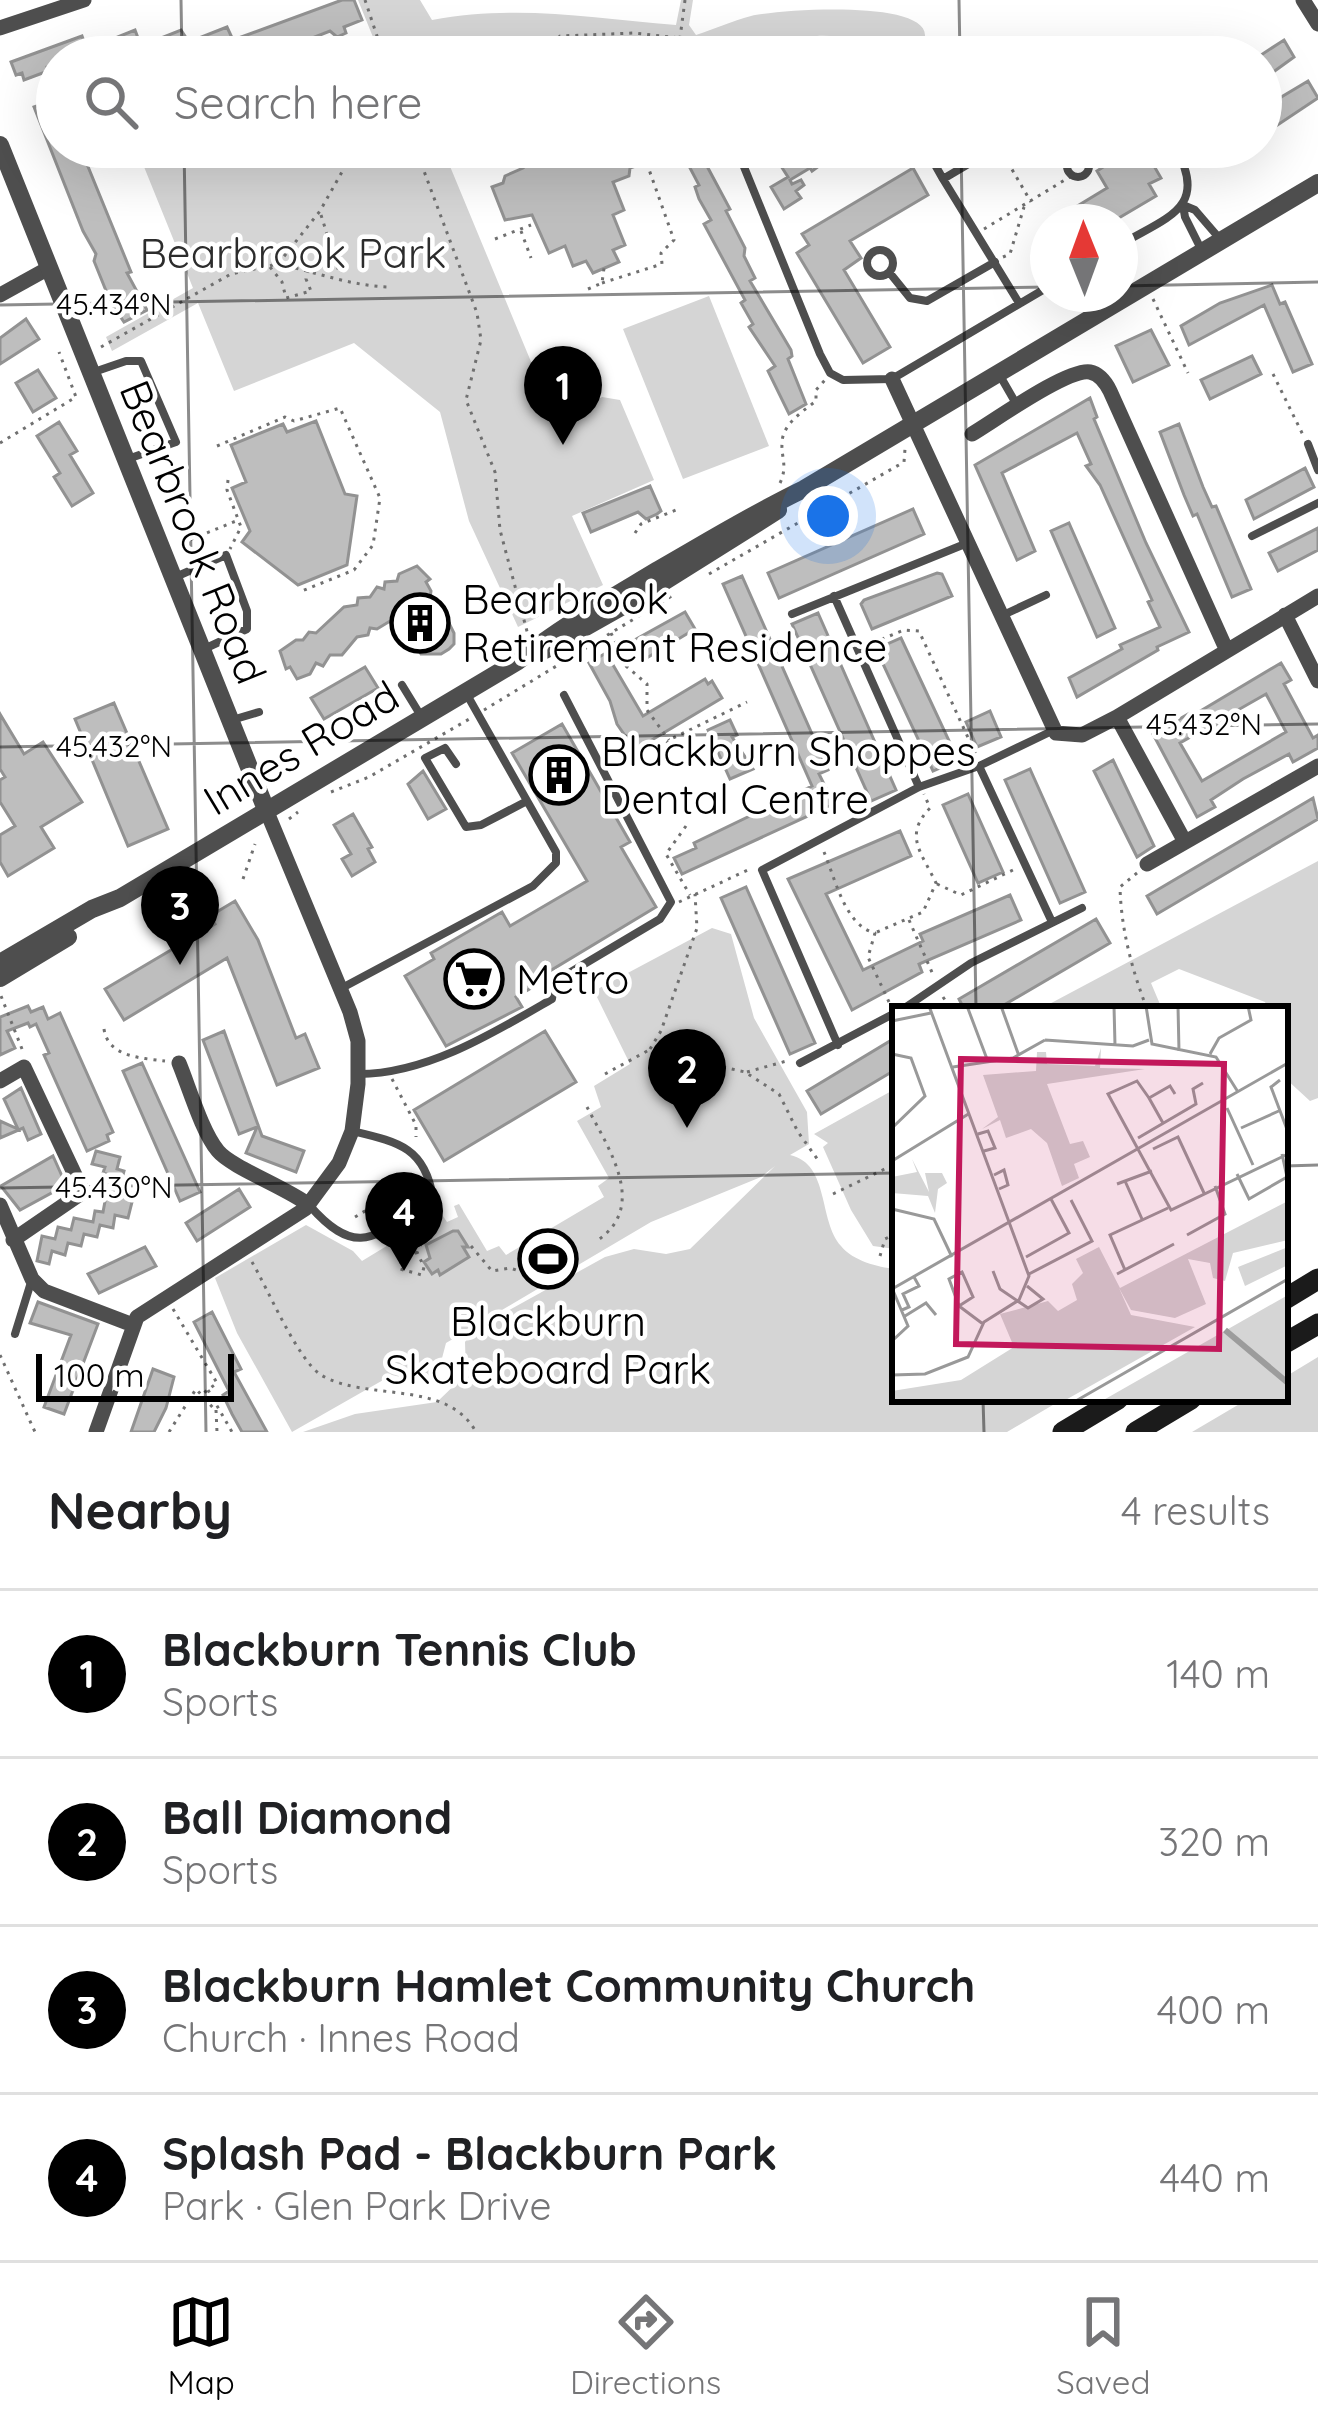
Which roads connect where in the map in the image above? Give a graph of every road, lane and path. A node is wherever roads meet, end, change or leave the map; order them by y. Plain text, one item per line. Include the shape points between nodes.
1 (84, 0) edge
2 (365, 0) edge
3 (686, 0) edge
4 (1303, 0) edge
5 (1318, 24) edge
6 (0, 28) edge
7 (377, 36) edge
8 (560, 36) edge
9 (662, 36) edge
10 (680, 36) edge
11 (0, 145) edge
12 (344, 168) edge
13 (424, 168) edge
14 (648, 168) edge
15 (745, 168) edge
16 (937, 168) edge
17 (962, 168) edge
18 (1009, 168) edge
19 (1070, 168) edge
20 (1087, 168) edge
21 (1185, 168) edge
22 (1073, 175) junction
23 (943, 179) junction
24 (1318, 182) edge
25 (1028, 204) junction
26 (1184, 205) junction
27 (320, 212) junction
28 (531, 225) dead end
29 (520, 230) junction
30 (977, 233) junction
31 (1138, 234) edge
32 (495, 239) dead end
33 (1221, 240) junction
34 (1202, 251) junction
35 (531, 258) dead end
36 (995, 262) junction
37 (278, 264) junction
38 (269, 266) junction
39 (604, 268) dead end
40 (47, 269) junction
41 (309, 270) junction
42 (889, 272) dead end
43 (340, 277) junction
44 (602, 283) junction
45 (392, 287) dead end
46 (588, 289) dead end
47 (0, 296) edge
48 (1030, 298) edge
49 (1152, 299) dead end
50 (1019, 304) junction
51 (101, 347) dead end
52 (58, 352) dead end
53 (90, 373) junction
54 (998, 373) junction
55 (830, 374) junction
56 (1188, 374) dead end
57 (1273, 374) dead end
58 (892, 379) junction
59 (1018, 407) junction
60 (912, 422) junction
61 (972, 434) dead end
62 (0, 443) edge
63 (1308, 444) joint
64 (217, 446) dead end
65 (905, 449) dead end
66 (124, 460) junction
67 (1318, 470) edge
68 (229, 480) dead end
69 (780, 485) dead end
70 (1318, 503) edge
71 (676, 510) dead end
72 (238, 520) junction
73 (635, 533) dead end
74 (1252, 536) dead end
75 (182, 543) dead end
76 (967, 544) junction
77 (226, 556) junction
78 (706, 574) dead end
79 (173, 578) junction
80 (679, 589) dead end
81 (302, 592) dead end
82 (834, 596) junction
83 (1046, 596) dead end
84 (1318, 596) edge
85 (792, 614) dead end
86 (1285, 615) junction
87 (1000, 617) junction
88 (610, 633) junction
89 (528, 637) dead end
90 (857, 649) junction
91 (203, 650) junction
92 (1228, 651) junction
93 (1318, 681) edge
94 (402, 685) dead end
95 (465, 692) junction
96 (564, 695) dead end
97 (747, 702) dead end
98 (259, 712) dead end
99 (478, 713) junction
100 (1117, 717) junction
101 (422, 718) junction
102 (231, 721) junction
103 (1052, 731) junction
104 (669, 740) junction
105 (649, 762) dead end
106 (456, 764) dead end
107 (979, 766) junction
108 (1318, 766) edge
109 (919, 787) junction
110 (331, 792) dead end
111 (527, 801) junction
112 (302, 809) dead end
113 (267, 812) junction
114 (289, 819) dead end
115 (686, 826) dead end
116 (818, 839) junction
117 (1185, 842) junction
118 (255, 844) dead end
119 (1025, 864) junction
120 (1147, 864) joint
121 (762, 870) junction
122 (243, 879) dead end
123 (936, 883) junction
124 (693, 896) junction
125 (120, 898) junction
126 (671, 902) junction
127 (1082, 908) dead end
128 (908, 918) junction
129 (1052, 922) junction
130 (875, 933) junction
131 (0, 963) edge
132 (0, 978) edge
133 (938, 986) junction
134 (340, 989) junction
135 (1, 996) edge
136 (894, 1006) edge
137 (906, 1006) edge
138 (949, 1006) edge
139 (1147, 1006) edge
140 (892, 1015) edge
141 (104, 1029) dead end
142 (838, 1045) junction
143 (649, 1050) junction
144 (178, 1063) joint
145 (800, 1063) joint
146 (24, 1067) junction
147 (390, 1072) junction
148 (745, 1072) junction
149 (359, 1074) junction
150 (605, 1074) dead end
151 (0, 1081) edge
152 (587, 1107) dead end
153 (352, 1131) junction
154 (416, 1137) dead end
155 (818, 1160) dead end
156 (892, 1165) edge
157 (418, 1180) dead end
158 (833, 1194) dead end
159 (0, 1205) edge
160 (309, 1205) junction
161 (436, 1214) dead end
162 (355, 1216) dead end
163 (892, 1236) edge
164 (14, 1240) junction
165 (595, 1242) dead end
166 (471, 1246) dead end
167 (244, 1248) junction
168 (418, 1252) dead end
169 (880, 1256) dead end
170 (522, 1271) dead end
171 (32, 1279) junction
172 (1318, 1279) edge
173 (1288, 1297) edge
174 (166, 1298) junction
175 (1318, 1324) edge
176 (133, 1325) junction
177 (15, 1334) dead end
178 (1288, 1341) edge
179 (0, 1355) edge
180 (217, 1383) junction
181 (207, 1389) junction
182 (201, 1395) junction
183 (1113, 1402) edge
184 (1186, 1402) edge
185 (216, 1407) junction
186 (230, 1429) edge
187 (35, 1432) edge
188 (96, 1432) edge
189 (169, 1432) edge
190 (218, 1432) edge
191 (476, 1432) edge
192 (1063, 1432) edge
193 (1136, 1432) edge

1 - 6 street
2 - 7 path
3 - 10 path
4 - 5 street
8 - 9 path
11 - 40 street, Bearbrook Road
12 - 27 path
13 - 89 path via 477,313 481,340 466,400 495,472 500,530
14 - 44 path via 674,240 662,264
15 - 55 lane
16 - 23 lane
17 - 23 lane
18 - 25 path
19 - 22 lane
20 - 22 lane
21 - 26 lane
22 - 25 path
23 - 30 lane
24 - 33 street, Innes Road
25 - 30 path
25 - 36 path via 1010,254
26 - 31 lane
26 - 33 lane
26 - 34 lane
27 - 37 path
27 - 43 path
28 - 29 path
29 - 32 path
29 - 35 path
30 - 36 lane
33 - 34 street, Innes Road
34 - 54 street, Innes Road
36 - 42 lane via 918,302
36 - 50 lane
37 - 38 path
37 - 41 path
38 - 41 path via 286,298 311,291
38 - 51 path via 231,274
39 - 44 path
40 - 47 street
40 - 53 street, Bearbrook Road
41 - 43 path
43 - 45 path
44 - 46 path
48 - 50 lane
49 - 56 path
50 - 58 lane
52 - 62 path via 76,397
53 - 66 street, Bearbrook Road
53 - 66 lane via 141,361 176,442
54 - 59 lane
54 - 60 street, Innes Road
55 - 58 lane
55 - 69 path via 784,433
57 - 63 path
58 - 60 street
59 - 61 street
59 - 92 street via 1076,373 1105,382
60 - 76 street
60 - 95 street, Innes Road
63 - 67 lane
64 - 81 path via 285,417 294,422 340,408 380,498 373,545 354,571
65 - 78 path via 904,462
66 - 79 street, Bearbrook Road
68 - 72 path
70 - 74 lane
71 - 73 path
72 - 75 path
72 - 77 path
76 - 82 lane
76 - 87 street
77 - 79 lane
77 - 91 lane via 247,629
79 - 91 street, Bearbrook Road
80 - 88 path
82 - 85 lane
82 - 90 lane
83 - 87 lane
84 - 86 street
86 - 92 street
86 - 93 street
87 - 103 street
88 - 99 path
88 - 104 path via 626,666 647,684 647,710
90 - 107 path via 904,629 919,631
90 - 109 lane
91 - 102 street, Bearbrook Road
92 - 100 street
94 - 101 lane
95 - 99 lane
95 - 101 street, Innes Road
96 - 126 lane
97 - 104 path
98 - 102 lane
99 - 110 path
99 - 111 lane
100 - 103 street via 1082,735
100 - 117 street
101 - 113 street, Innes Road
102 - 113 street, Bearbrook Road
103 - 107 lane
104 - 105 path
106 - 111 lane via 442,748 425,758 466,827
107 - 109 lane
107 - 119 lane
108 - 117 street
109 - 116 lane
109 - 123 path via 930,808 915,839
111 - 134 lane via 556,852 554,868
112 - 114 path
113 - 125 street, Innes Road
113 - 134 street
115 - 124 path via 666,854
116 - 121 lane
116 - 130 path via 853,920
117 - 120 street
118 - 122 path
119 - 123 path via 961,895
119 - 129 lane
120 - 139 path via 1120,887
121 - 124 path via 746,868
121 - 142 lane
123 - 128 path via 923,912
124 - 126 path
124 - 143 path via 698,928
125 - 131 street, Innes Road
125 - 132 street, Innes Road
126 - 147 lane via 660,919 554,982 552,1000 489,1036
127 - 129 lane
128 - 130 path
128 - 133 path
129 - 133 lane
130 - 136 path via 868,957
133 - 137 lane
133 - 138 path
134 - 149 street via 358,1042
135 - 146 path
140 - 142 lane
141 - 144 path via 115,1051
142 - 145 lane
143 - 148 path
143 - 150 path
144 - 160 street via 216,1150
145 - 148 path
146 - 151 street
146 - 164 street via 82,1192
147 - 149 lane
147 - 154 path
148 - 155 path via 779,1094
149 - 153 street
152 - 165 path via 623,1189 616,1226
153 - 160 street
153 - 160 lane via 419,1156 434,1198 355,1241
156 - 158 path
157 - 162 path
159 - 164 street
160 - 167 street
161 - 168 path
163 - 169 path
164 - 171 street
166 - 170 path via 492,1271
167 - 174 street
167 - 191 path via 317,1372 352,1388 428,1396
171 - 176 street
171 - 177 lane
172 - 173 main road
174 - 176 street
174 - 180 path
175 - 178 main road
176 - 188 street
179 - 187 path
180 - 181 path
180 - 185 path
181 - 182 path
181 - 185 path
182 - 185 path
182 - 189 path via 196,1389
183 - 192 main road
184 - 193 main road
185 - 186 path
185 - 190 path
186 - 190 path

